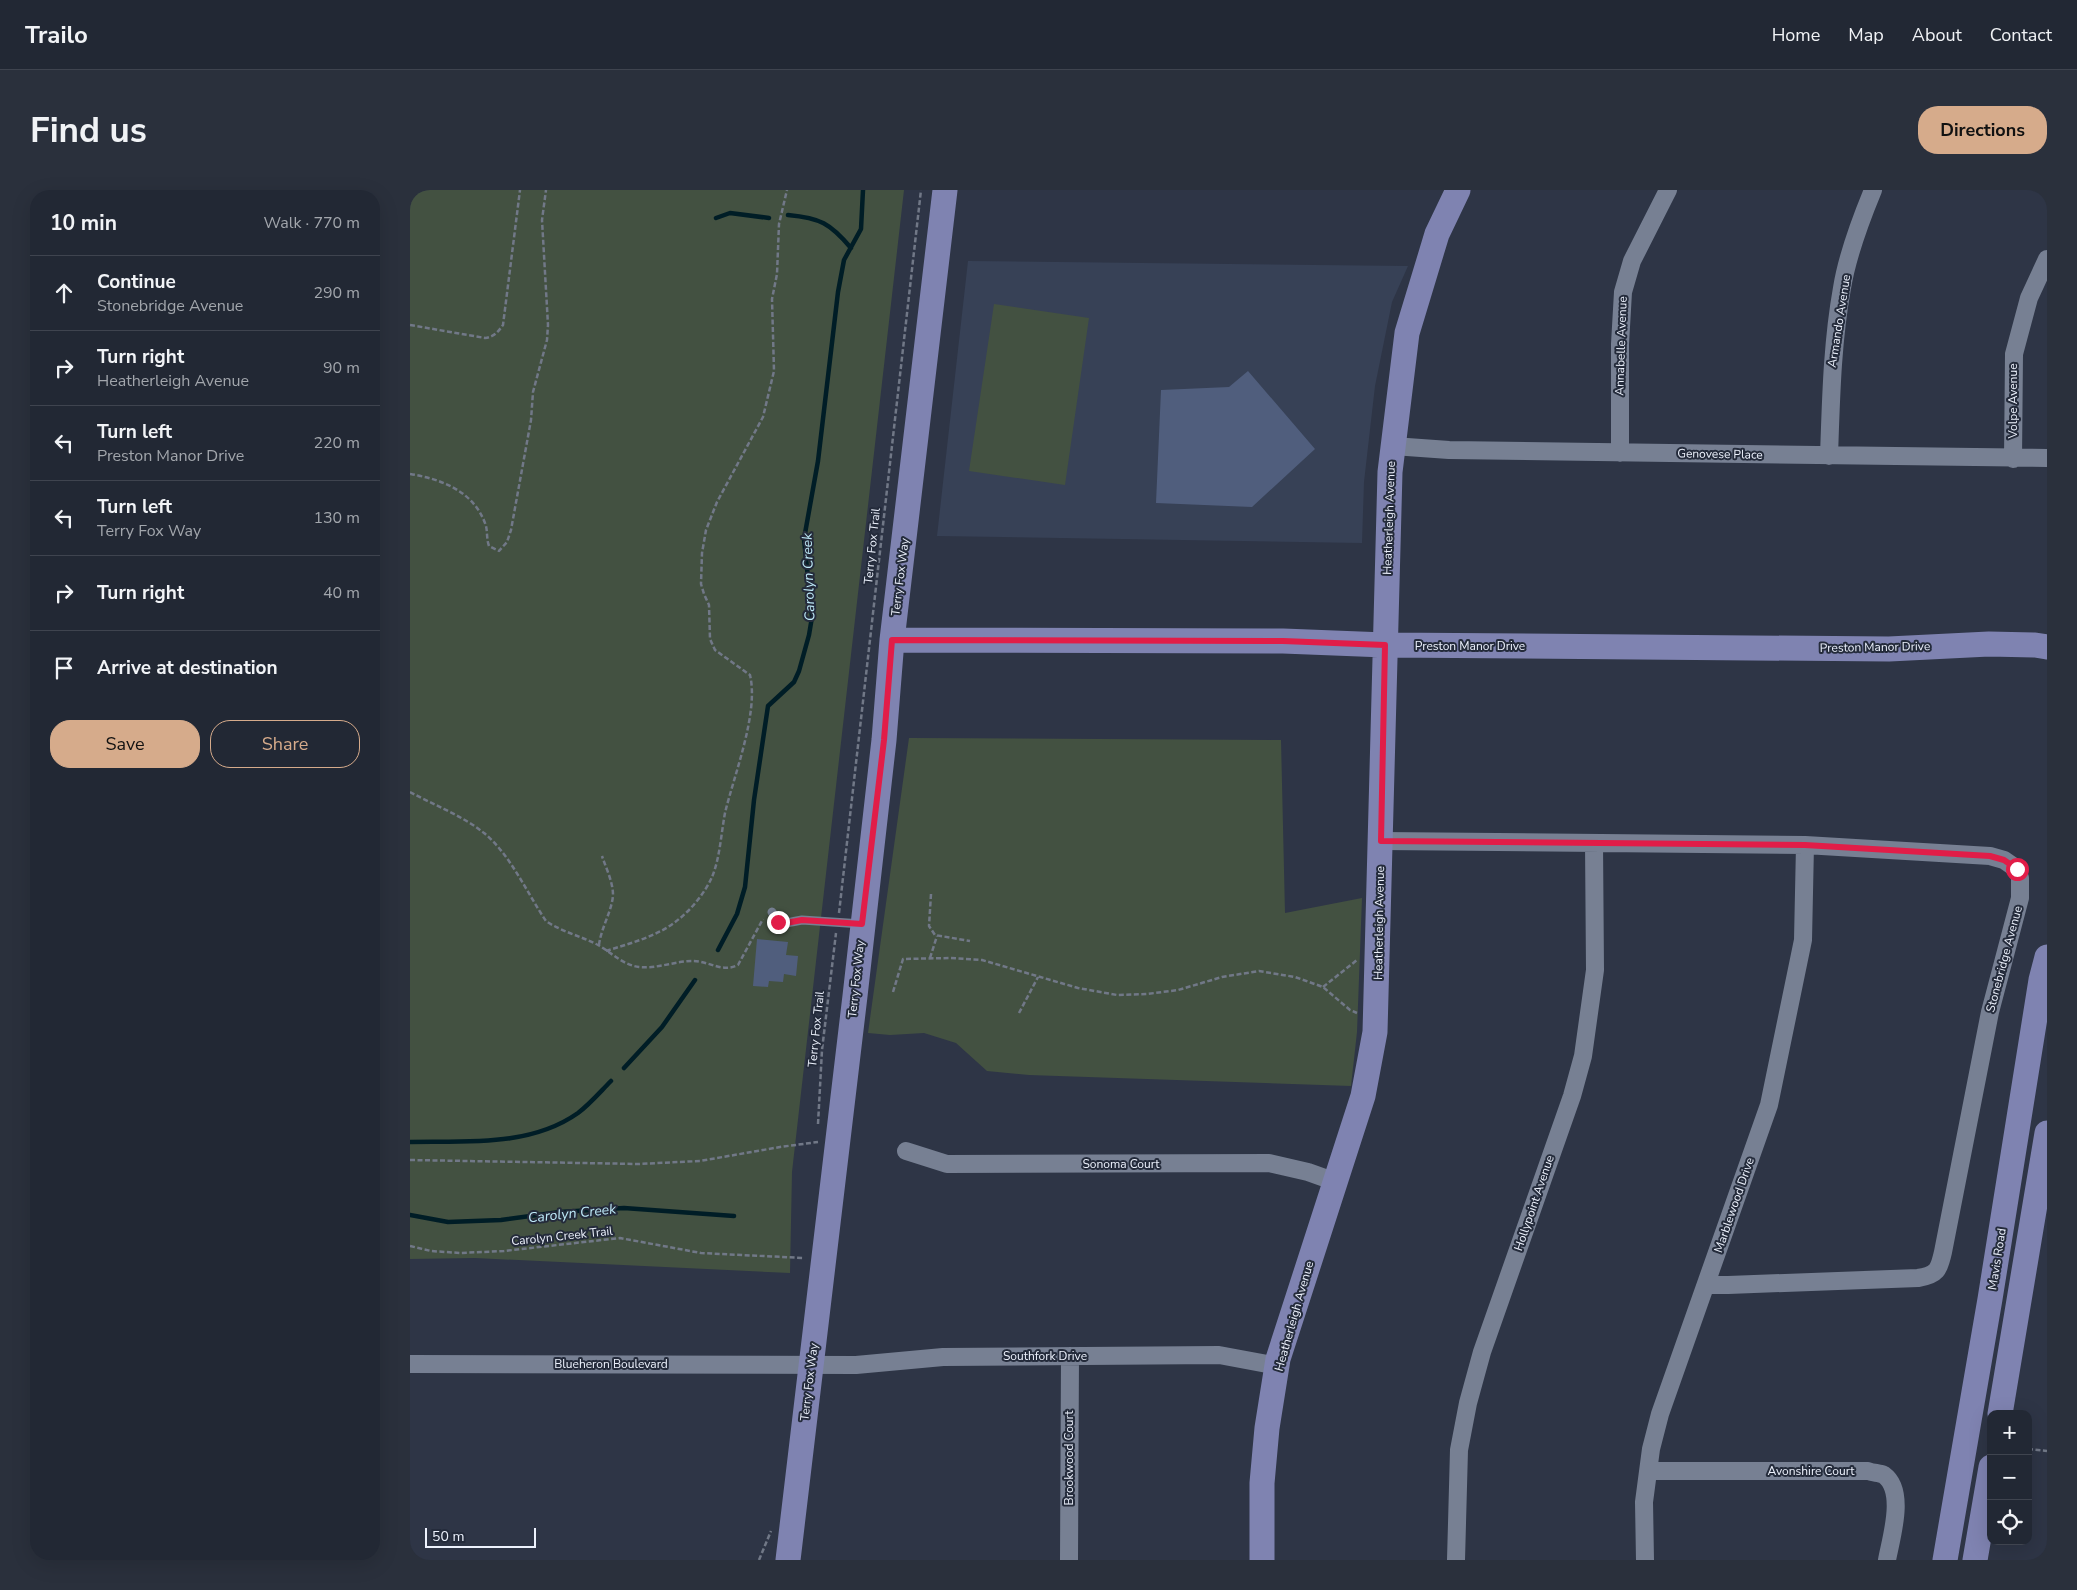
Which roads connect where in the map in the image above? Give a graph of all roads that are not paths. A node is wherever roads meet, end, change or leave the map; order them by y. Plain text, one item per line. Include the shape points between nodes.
1 (945, 190) edge
2 (1458, 190) edge
3 (1668, 190) edge
4 (1873, 190) edge
5 (2047, 259) edge
6 (1393, 446) junction
7 (1620, 453) junction
8 (1829, 456) junction
9 (2047, 458) edge
10 (2013, 459) junction
11 (892, 640) junction
12 (1385, 645) junction
13 (2047, 647) edge
14 (1381, 841) junction
15 (1594, 843) junction
16 (1805, 845) junction
17 (772, 912) road end
18 (862, 924) junction
19 (2047, 957) edge
20 (2047, 1133) edge
21 (906, 1151) dead end
22 (1336, 1182) junction
23 (1706, 1284) junction
24 (1070, 1356) junction
25 (410, 1364) edge
26 (811, 1364) junction
27 (1278, 1366) junction
28 (2001, 1410) edge
29 (1648, 1471) junction
30 (1987, 1490) edge
31 (788, 1560) edge
32 (1069, 1560) edge
33 (1262, 1560) edge
34 (1456, 1560) edge
35 (1645, 1560) edge
36 (1887, 1560) edge
37 (1945, 1560) edge
38 (1975, 1560) edge

1 - 11 street, Terry Fox Way
2 - 6 street, Heatherleigh Avenue via 1437,234 1407,334
3 - 7 street, Annabelle Avenue via 1632,261 1623,292
4 - 8 street, Armando Avenue via 1842,286 1831,372
5 - 10 street, Volpe Avenue via 2029,298 2014,354
6 - 7 street, Genovese Place
6 - 12 street, Heatherleigh Avenue
7 - 8 street, Genovese Place
8 - 10 street, Genovese Place
9 - 10 street, Genovese Place
11 - 12 street, Preston Manor Drive via 1283,641
11 - 18 street, Terry Fox Way via 884,740
12 - 13 street, Preston Manor Drive via 1889,649 1989,644
12 - 14 street, Heatherleigh Avenue
14 - 15 street, Stonebridge Avenue
14 - 22 street, Heatherleigh Avenue via 1377,1020 1362,1096
15 - 16 street, Stonebridge Avenue
15 - 34 street, Hollypoint Avenue via 1595,970 1583,1056 1572,1096 1482,1352 1468,1403 1459,1450
16 - 23 street, Marblewood Drive via 1803,940 1778,1067
16 - 23 street, Stonebridge Avenue via 1990,856 2017,869 2020,878 2020,898 1990,1012 1940,1264 1931,1276 1918,1278
17 - 18 lane via 778,922 802,920
18 - 26 street, Terry Fox Way
19 - 37 street, Mavis Road
20 - 28 street
21 - 22 street, Sonoma Court via 947,1164 1269,1164
22 - 27 street, Heatherleigh Avenue
23 - 29 street, Marblewood Drive via 1660,1414
24 - 26 street, Southfork Drive via 943,1357 856,1365
24 - 27 street, Southfork Drive via 1219,1355
24 - 32 street, Brookwood Court
25 - 26 street, Blueheron Boulevard
26 - 31 street, Terry Fox Way
27 - 33 street, Heatherleigh Avenue via 1262,1483
29 - 35 street, Marblewood Drive via 1644,1502
29 - 36 street, Avonshire Court via 1868,1471 1884,1476 1892,1486 1896,1506
30 - 38 street

